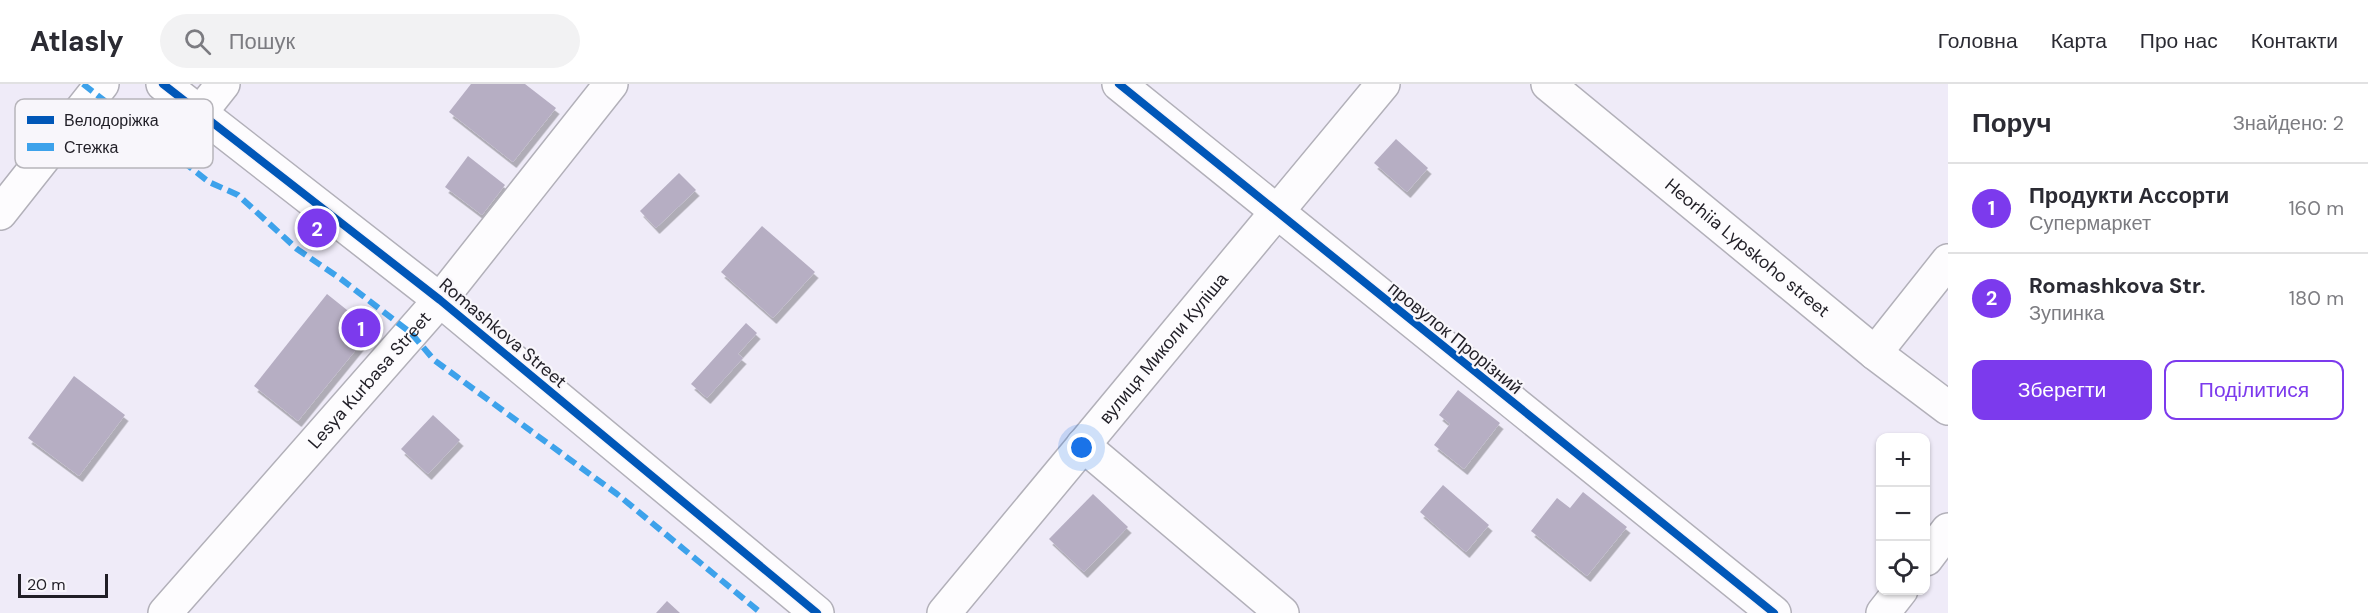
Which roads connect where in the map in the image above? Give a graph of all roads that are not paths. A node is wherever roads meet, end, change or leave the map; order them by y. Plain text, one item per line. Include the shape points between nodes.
1 (102, 84) edge
2 (163, 84) edge
3 (223, 84) edge
4 (611, 84) edge
5 (1119, 84) edge
6 (1383, 84) edge
7 (1548, 84) edge
8 (90, 99) edge
9 (182, 99) edge
10 (211, 99) edge
11 (213, 123) edge
12 (36, 168) edge
13 (0, 213) edge
14 (1276, 213) junction
15 (1948, 261) edge
16 (440, 300) junction
17 (1875, 353) junction
18 (1948, 408) edge
19 (1083, 445) junction
20 (1948, 530) edge
21 (1930, 554) edge
22 (1898, 595) edge
23 (165, 613) edge
24 (817, 613) edge
25 (944, 613) edge
26 (1282, 613) edge
27 (1774, 613) edge
28 (1883, 613) edge

1 - 8 street
2 - 9 street, Romashkova Street
3 - 10 street
4 - 16 street, Lesya Kurbasa Street
5 - 14 street, провулок Прорізний
6 - 14 street, вулиця Миколи Куліша
7 - 17 street, Heorhiia Lypskoho street
11 - 16 street, Romashkova Street
12 - 13 street
14 - 19 street, вулиця Миколи Куліша
14 - 27 street, провулок Прорізний
15 - 17 street
16 - 23 street, Lesya Kurbasa Street
16 - 24 street, Romashkova Street
17 - 18 street, Heorhiia Lypskoho street
19 - 25 street, вулиця Миколи Куліша
19 - 26 street
20 - 21 street
22 - 28 street

